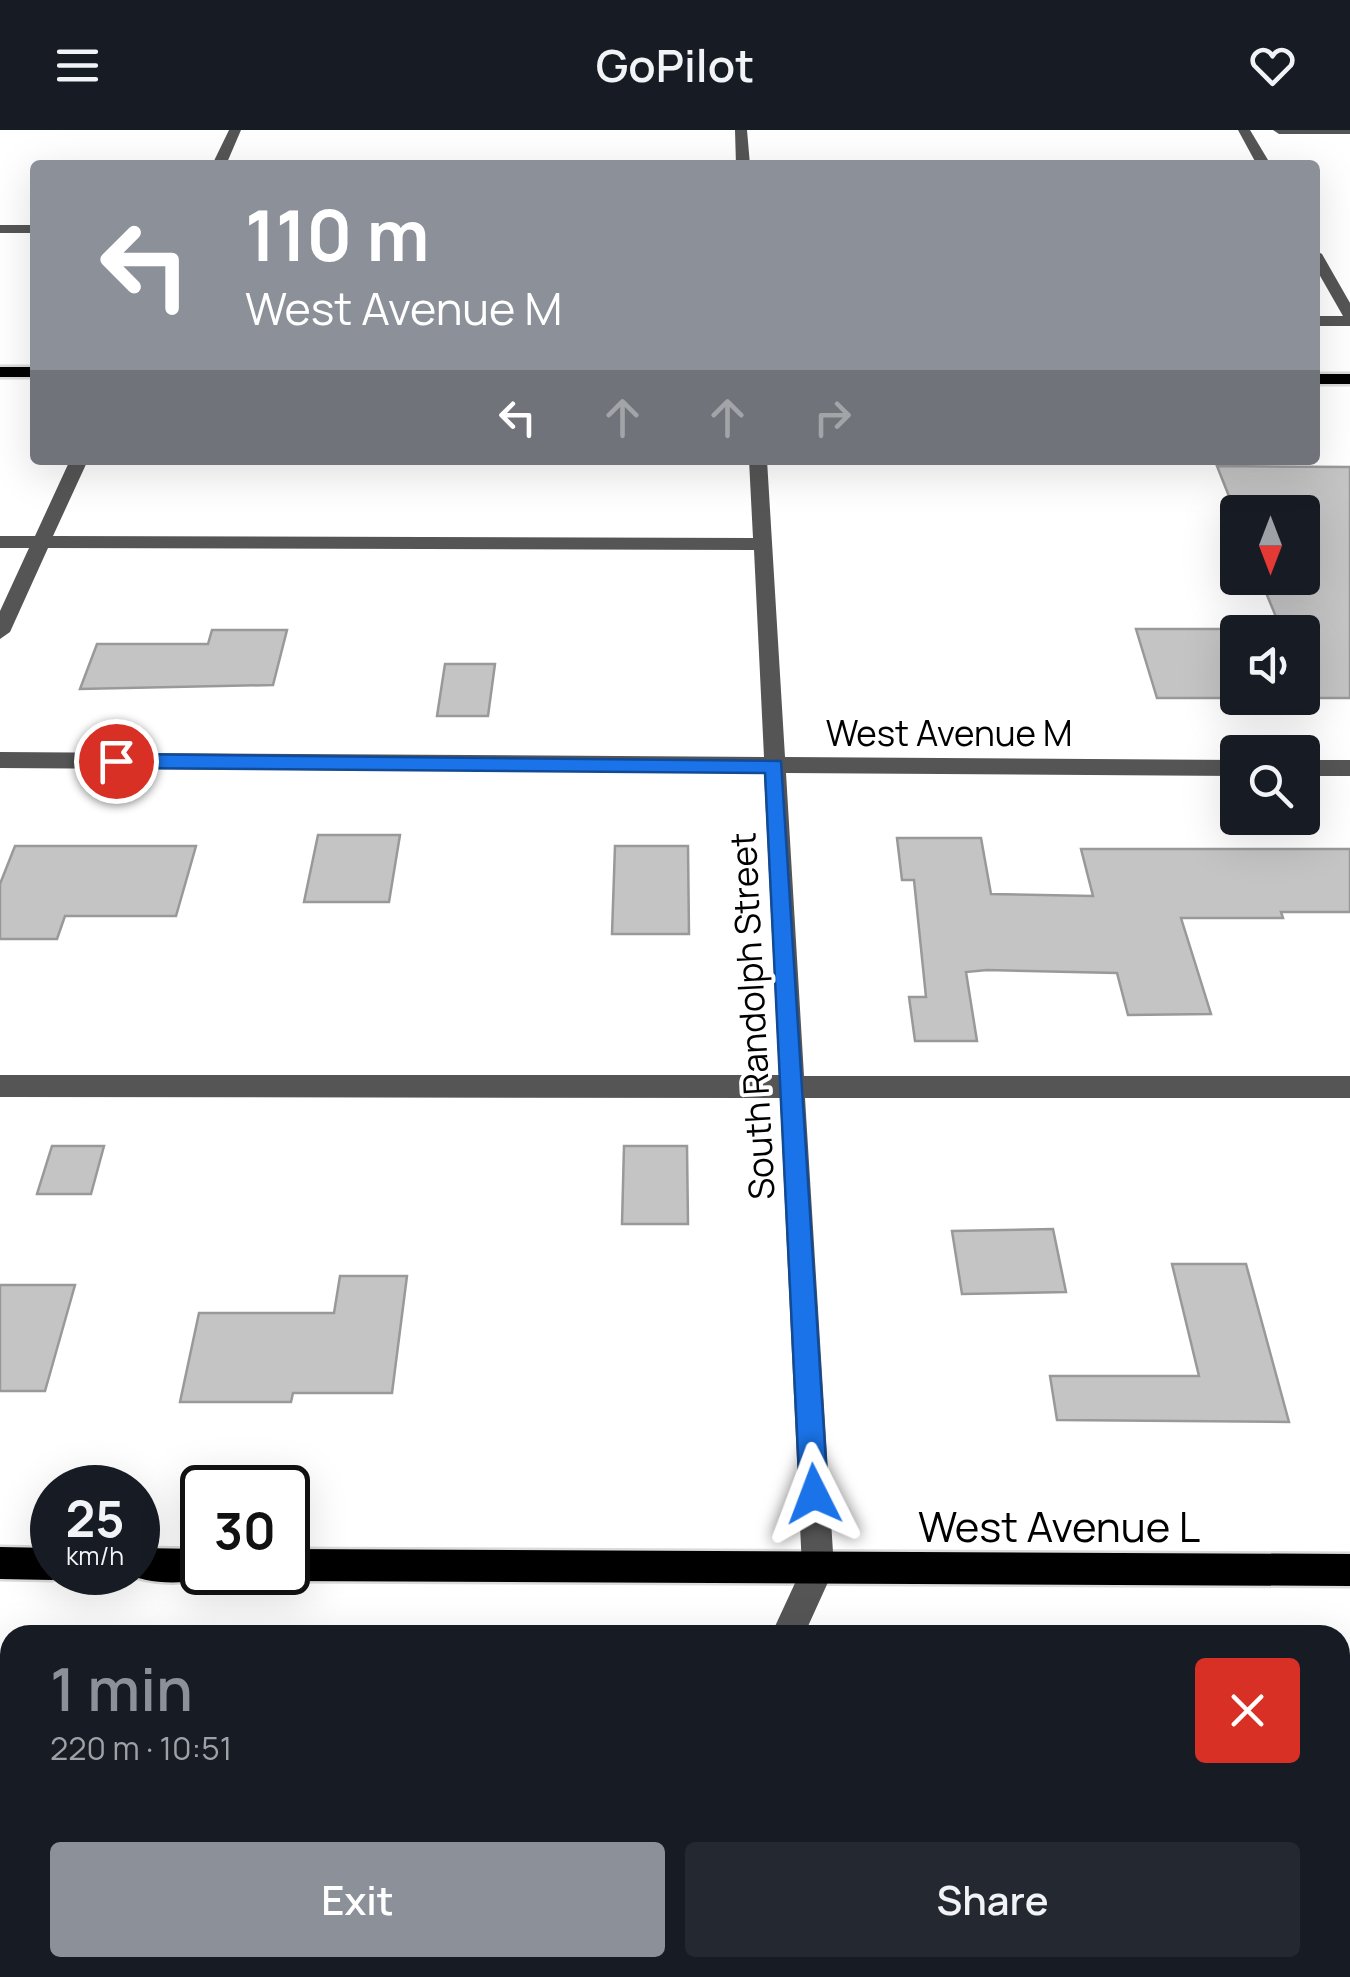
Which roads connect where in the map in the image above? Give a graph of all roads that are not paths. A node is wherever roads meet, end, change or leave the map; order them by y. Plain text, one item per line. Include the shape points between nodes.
1 (235, 130) edge
2 (741, 130) edge
3 (1244, 130) edge
4 (1280, 130) edge
5 (1350, 130) edge
6 (221, 160) edge
7 (742, 160) edge
8 (1261, 160) edge
9 (0, 229) edge
10 (30, 229) edge
11 (1320, 264) edge
12 (1350, 318) edge
13 (1320, 321) edge
14 (0, 372) edge
15 (30, 372) edge
16 (1320, 378) edge
17 (1350, 379) edge
18 (77, 465) edge
19 (758, 465) edge
20 (0, 542) edge
21 (41, 542) junction
22 (763, 544) junction
23 (0, 632) edge
24 (0, 760) edge
25 (774, 766) junction
26 (1220, 768) edge
27 (1320, 768) edge
28 (1350, 768) edge
29 (0, 1086) edge
30 (792, 1087) junction
31 (1350, 1088) edge
32 (0, 1564) edge
33 (30, 1564) edge
34 (310, 1565) edge
35 (818, 1568) junction
36 (1350, 1570) edge
37 (792, 1625) edge

1 - 6 street
2 - 7 street
3 - 8 street
4 - 5 street
9 - 10 street
11 - 12 street
12 - 13 street
14 - 15 main road
16 - 17 main road
18 - 21 street
19 - 22 street, South Randolph Street
20 - 21 street
21 - 22 street
21 - 23 street
22 - 25 street, South Randolph Street
24 - 25 street, West Avenue M
25 - 26 street, West Avenue M
25 - 30 street, South Randolph Street
27 - 28 street
29 - 30 street
30 - 31 street
30 - 35 street, South Randolph Street
32 - 33 main road
34 - 35 main road, West Avenue L
35 - 36 main road, West Avenue L
35 - 37 street

